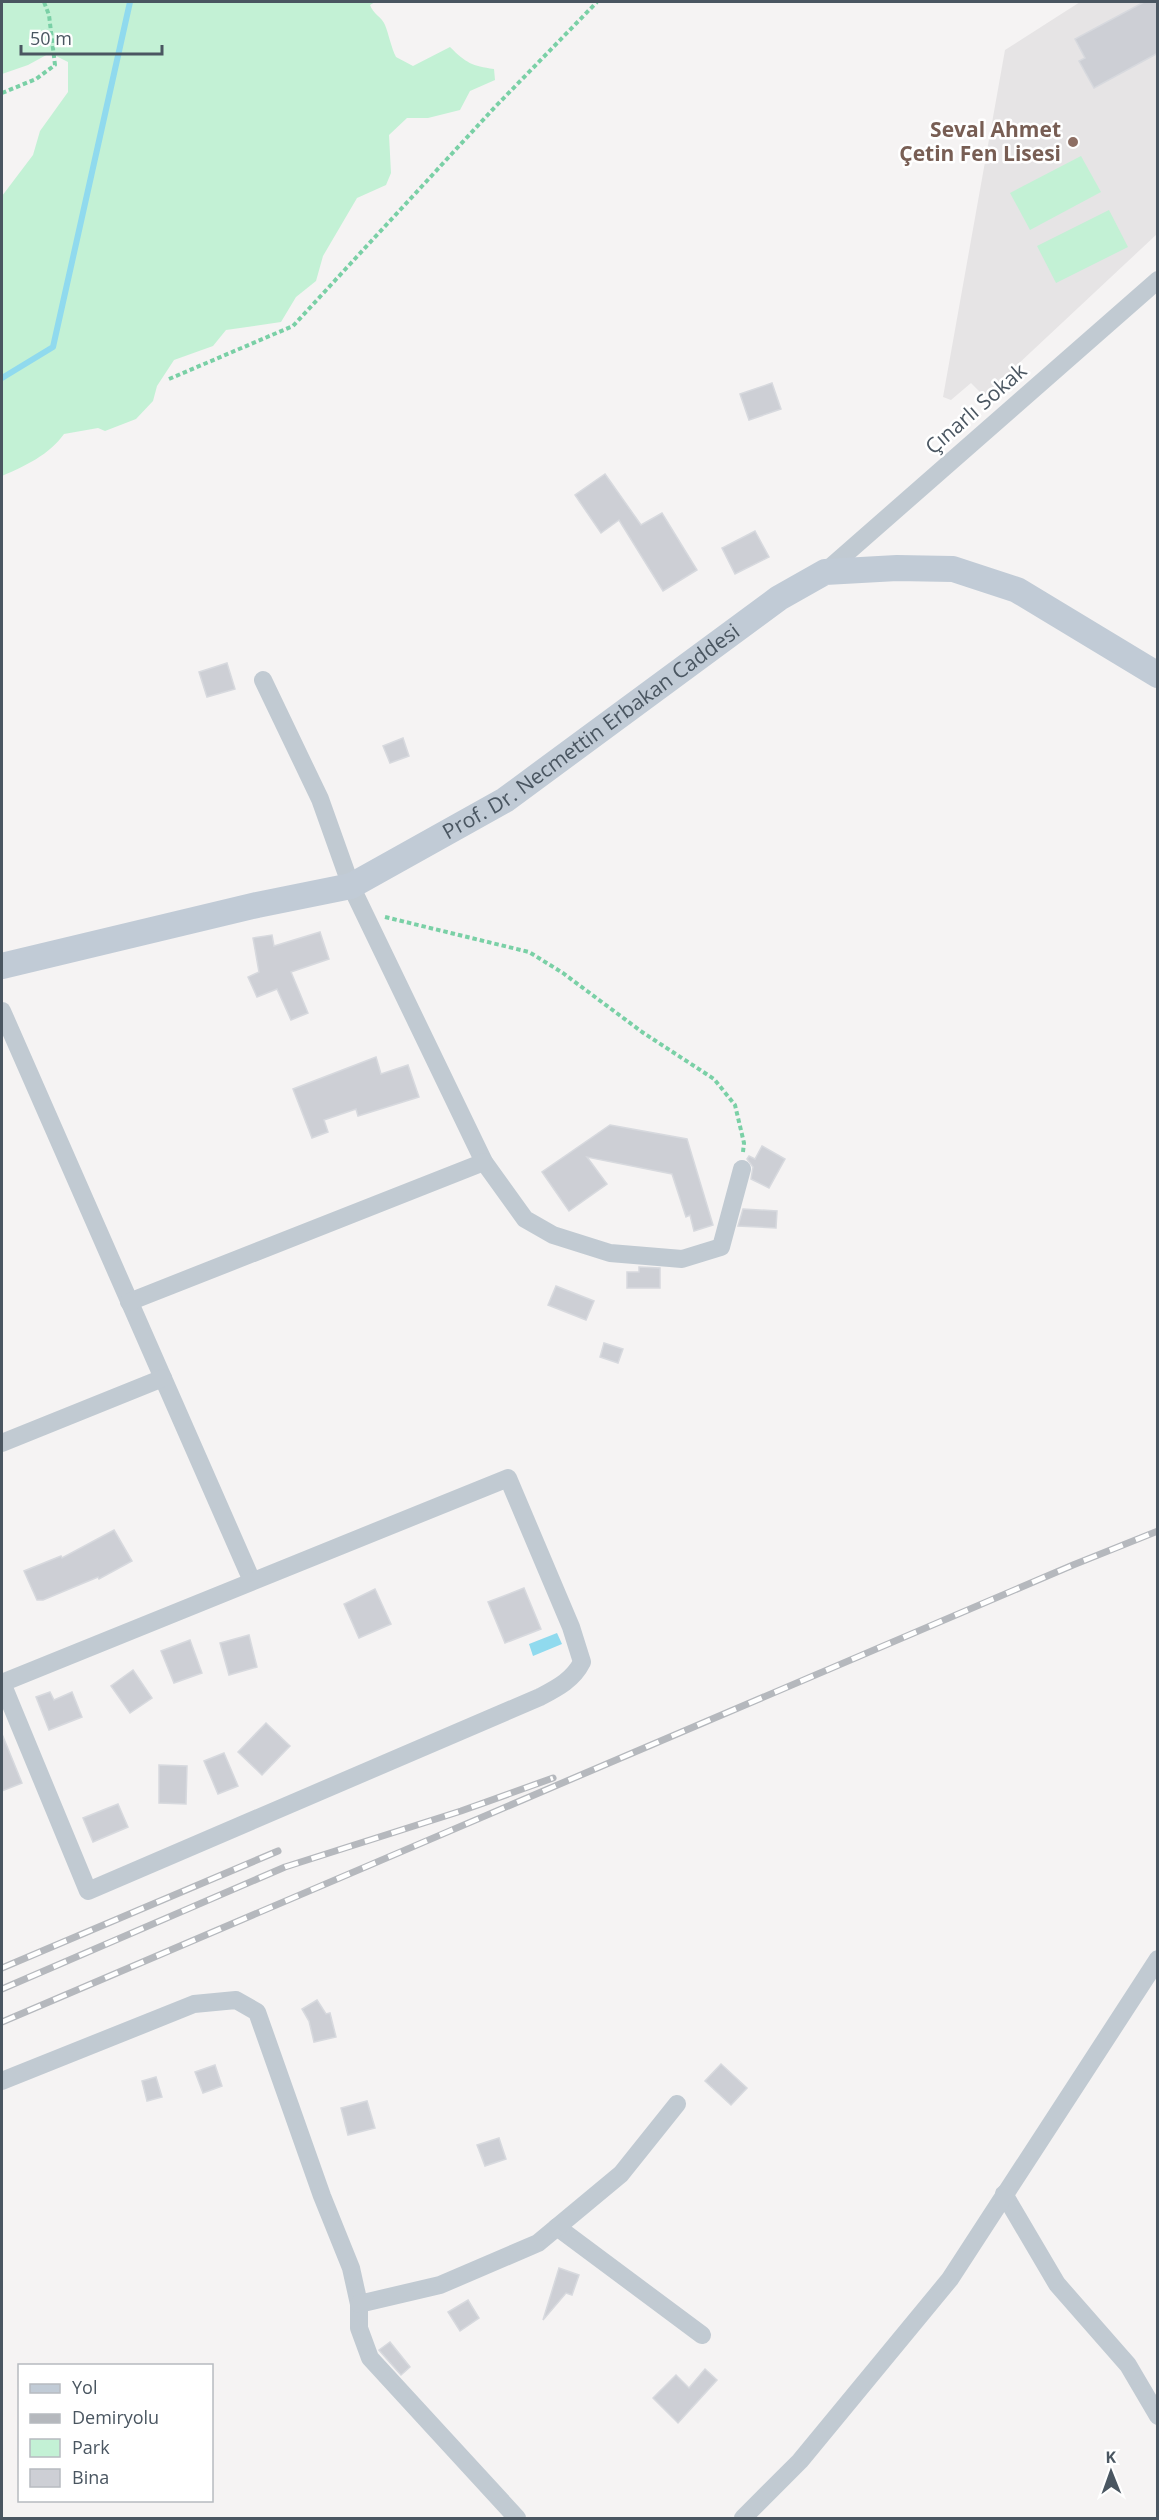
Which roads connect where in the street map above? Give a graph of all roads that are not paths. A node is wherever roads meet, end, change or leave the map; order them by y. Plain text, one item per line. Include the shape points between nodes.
1 (1158, 280) edge
2 (825, 572) junction
3 (1158, 675) edge
4 (263, 680) dead end
5 (351, 886) junction
6 (2, 966) edge
7 (2, 1011) edge
8 (484, 1162) junction
9 (742, 1168) road end
10 (129, 1302) junction
11 (163, 1378) junction
12 (2, 1443) edge
13 (252, 1581) junction
14 (2, 1683) edge
15 (1158, 1959) edge
16 (2, 2081) edge
17 (677, 2104) dead end
18 (1004, 2194) junction
19 (557, 2227) junction
20 (359, 2304) junction
21 (702, 2335) dead end
22 (1158, 2416) edge
23 (517, 2518) edge
24 (743, 2518) edge

1 - 2 street, Çınarlı Sokak
2 - 3 street, Prof. Dr. Necmettin Erbakan Caddesi via 953,569 992,581 1017,590
2 - 5 street, Prof. Dr. Necmettin Erbakan Caddesi via 779,598 505,800
4 - 5 street via 320,799
5 - 6 street, Prof. Dr. Necmettin Erbakan Caddesi
5 - 8 street
7 - 10 street
8 - 9 street via 525,1218 553,1235 610,1253 681,1259 721,1247
8 - 10 street
10 - 11 street
11 - 12 street
11 - 13 street
13 - 14 street
13 - 14 street via 508,1478 582,1662 570,1679 540,1697 88,1891
15 - 18 street
16 - 20 street via 194,2004 236,2000 257,2012 351,2268
17 - 19 street via 621,2174
18 - 22 street via 1057,2284 1128,2365
18 - 24 street via 950,2279 800,2461
19 - 20 street via 538,2242 440,2285
19 - 21 street
20 - 23 street via 359,2328 370,2358

